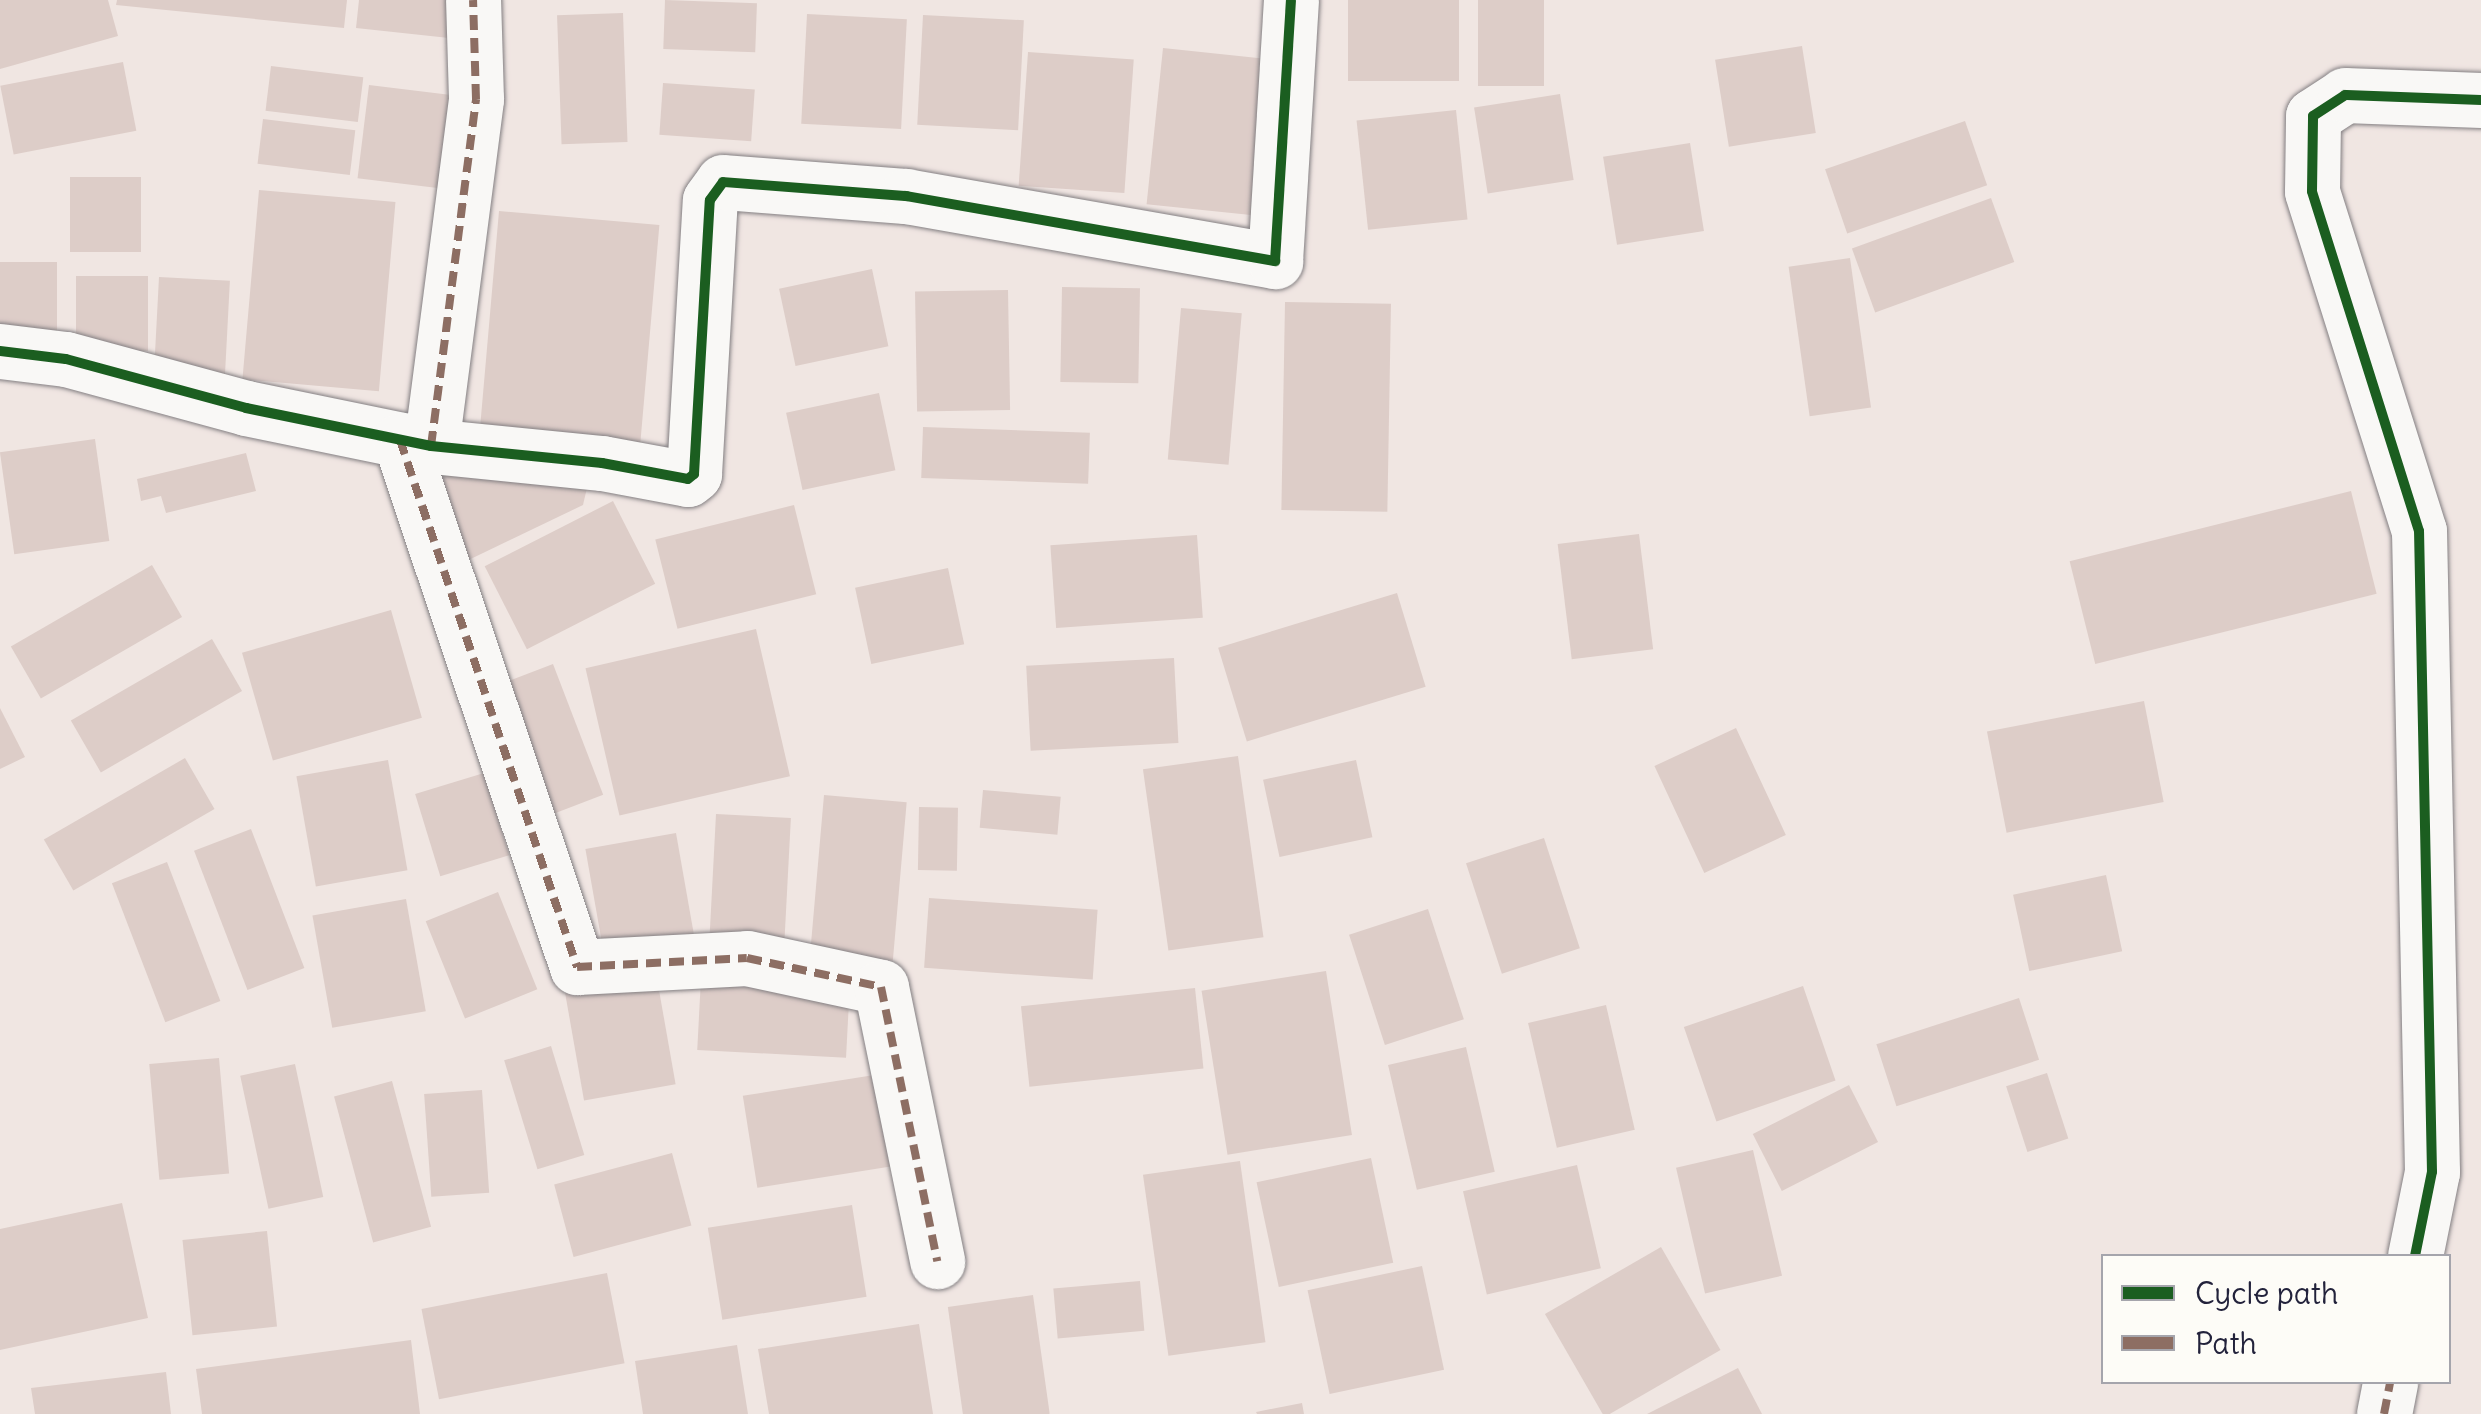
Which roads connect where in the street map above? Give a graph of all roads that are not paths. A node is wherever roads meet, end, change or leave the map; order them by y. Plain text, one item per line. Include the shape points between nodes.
1 (473, 0) edge
2 (1291, 0) edge
3 (2481, 100) edge
4 (0, 351) edge
5 (416, 443) junction
6 (2415, 1254) edge
7 (937, 1261) dead end
8 (2390, 1384) edge
9 (2384, 1414) edge

1 - 5 street via 476,98
2 - 5 street via 1275,261 906,196 723,182 710,200 694,474 679,480 602,463
3 - 6 street via 2345,95 2313,116 2312,191 2419,531 2432,1172
4 - 5 street via 66,360 246,408
5 - 7 street via 577,967 747,958 881,987
8 - 9 street

